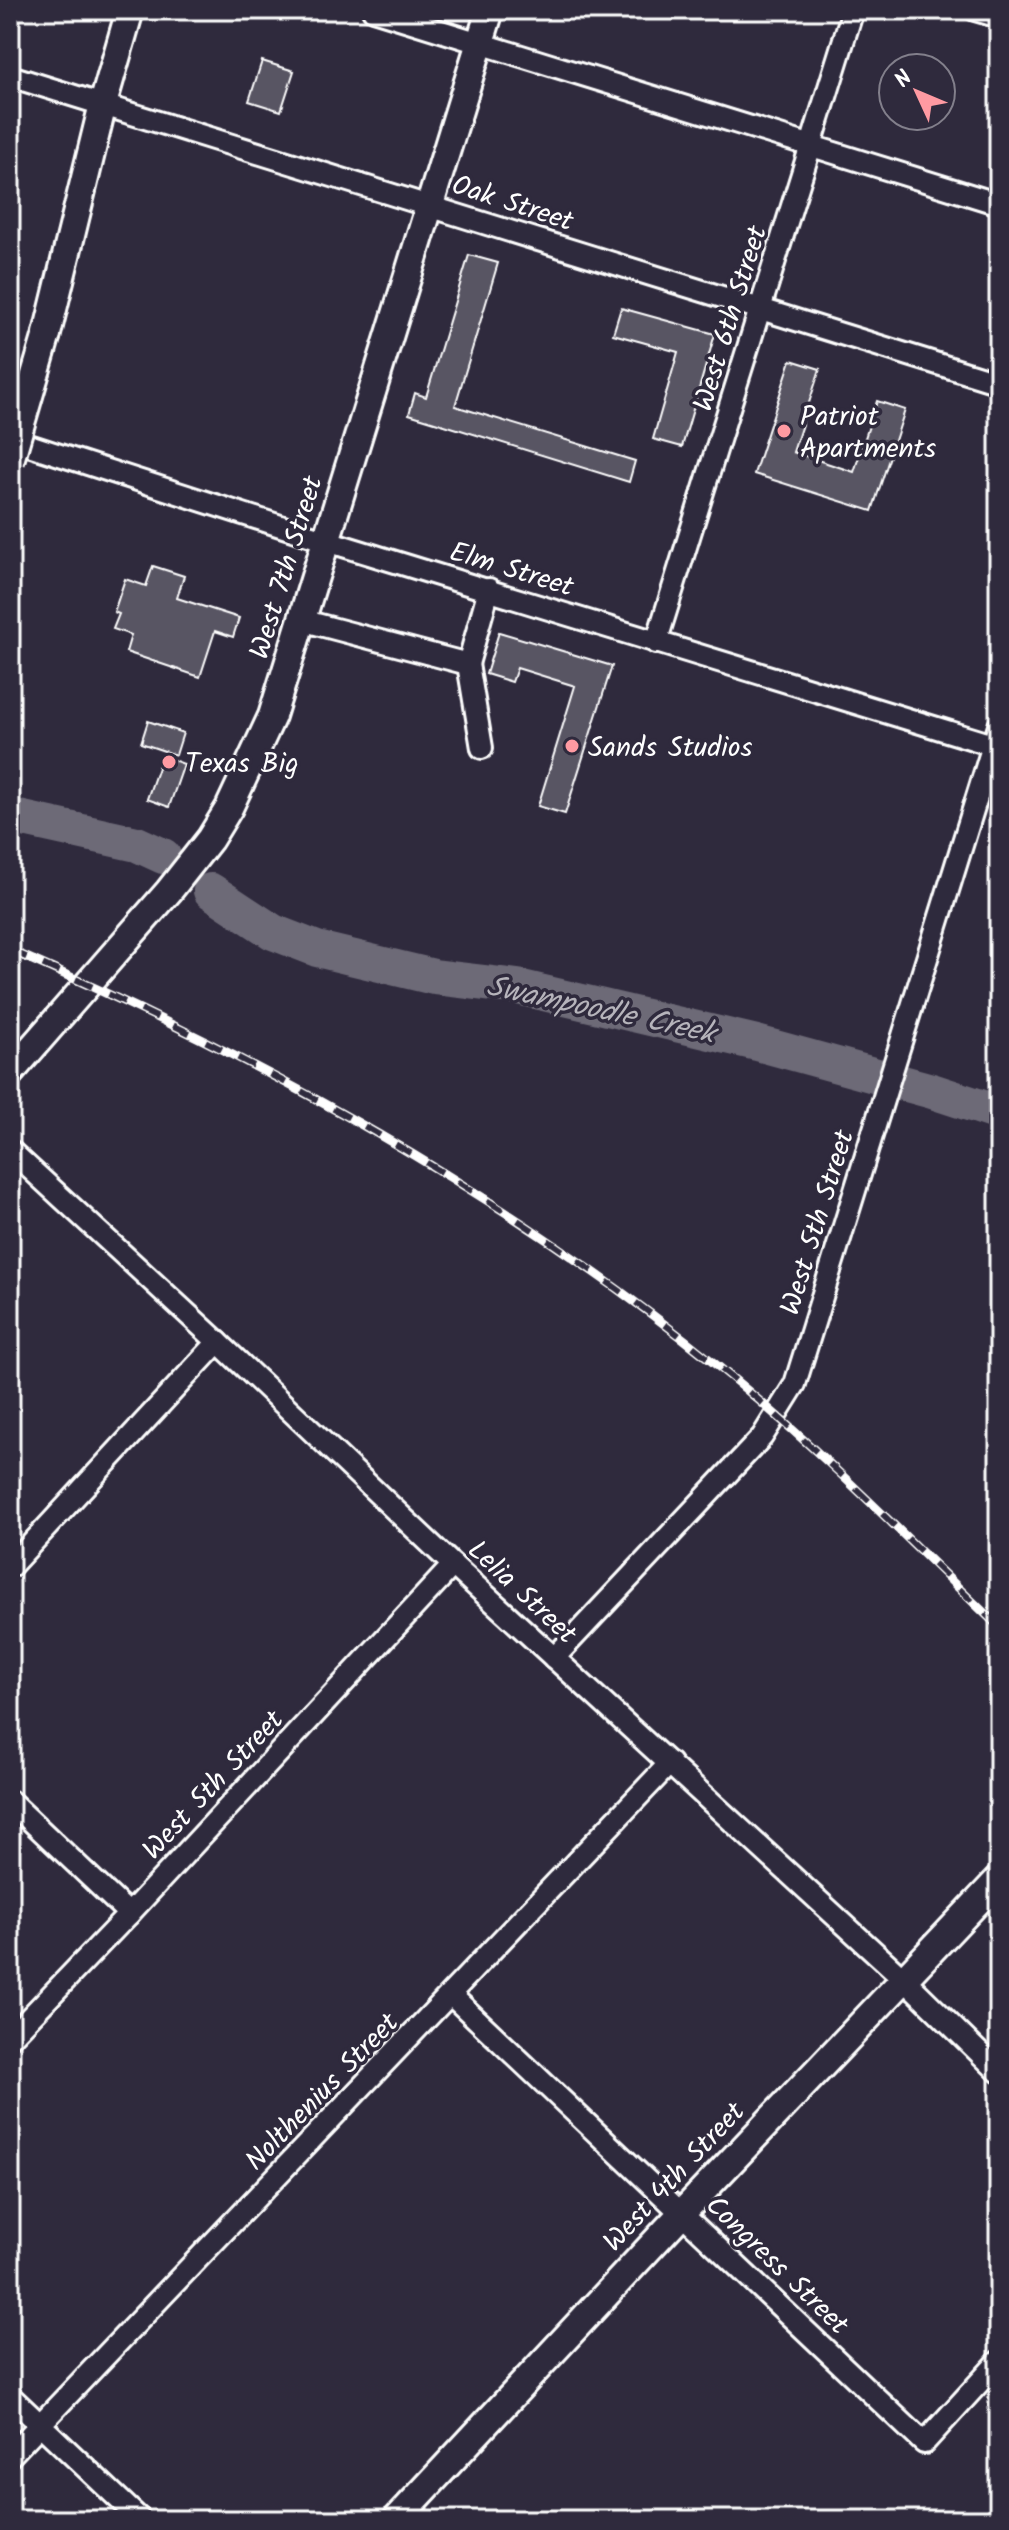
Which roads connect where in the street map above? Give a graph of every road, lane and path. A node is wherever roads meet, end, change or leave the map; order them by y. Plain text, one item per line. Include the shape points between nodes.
1 (130, 10) edge
2 (373, 10) edge
3 (490, 10) edge
4 (853, 10) edge
5 (975, 10) edge
6 (999, 17) edge
7 (480, 43) junction
8 (10, 76) edge
9 (103, 104) junction
10 (812, 146) junction
11 (999, 204) edge
12 (430, 205) junction
13 (761, 311) junction
14 (999, 383) edge
15 (10, 439) edge
16 (10, 461) edge
17 (327, 541) junction
18 (489, 589) junction
19 (301, 620) junction
20 (656, 643) junction
21 (468, 664) junction
22 (997, 739) edge
23 (482, 748) dead end
24 (10, 1073) edge
25 (10, 1150) edge
26 (218, 1342) junction
27 (453, 1565) junction
28 (10, 1567) edge
29 (554, 1658) junction
30 (670, 1763) junction
31 (10, 1801) edge
32 (999, 1879) edge
33 (129, 1914) junction
34 (905, 1980) junction
35 (451, 1995) junction
36 (10, 2038) edge
37 (999, 2072) edge
38 (683, 2212) junction
39 (999, 2361) edge
40 (10, 2396) edge
41 (41, 2425) junction
42 (10, 2456) edge
43 (141, 2520) edge
44 (396, 2520) edge

1 - 9 main road
2 - 7 street
3 - 7 main road, West 7th Street
4 - 10 street, West 6th Street
5 - 6 street
7 - 10 street
7 - 12 main road, West 7th Street
8 - 9 street, Oak Street
9 - 12 street, Oak Street
9 - 16 main road, bridge
10 - 11 street
10 - 13 street, West 6th Street
12 - 13 street, Oak Street
12 - 17 main road, West 7th Street
13 - 14 street, Oak Street
13 - 20 street, West 6th Street
15 - 17 street, Elm Street
17 - 18 street, Elm Street
17 - 19 main road, West 7th Street
18 - 20 street, Elm Street
18 - 21 street
19 - 21 street
19 - 24 main road, West 7th Street via 272,716 210,839
20 - 22 street, Elm Street
21 - 23 street
22 - 29 street, West 5th Street via 795,1384 762,1437
25 - 26 street, Lelia Street
26 - 27 street, Lelia Street
26 - 28 street
27 - 29 street, Lelia Street
27 - 33 street, West 5th Street
29 - 30 street, Lelia Street
30 - 34 street, Lelia Street
30 - 35 street, Nolthenius Street
31 - 33 street
32 - 34 main road, West 4th Street
33 - 36 street, West 5th Street
34 - 37 street, Lelia Street
34 - 38 main road, West 4th Street
35 - 38 street, Congress Street
35 - 41 street, Nolthenius Street
38 - 39 street, Congress Street via 924,2443
38 - 44 main road, West 4th Street
40 - 41 street
41 - 42 street, Nolthenius Street
41 - 43 street

